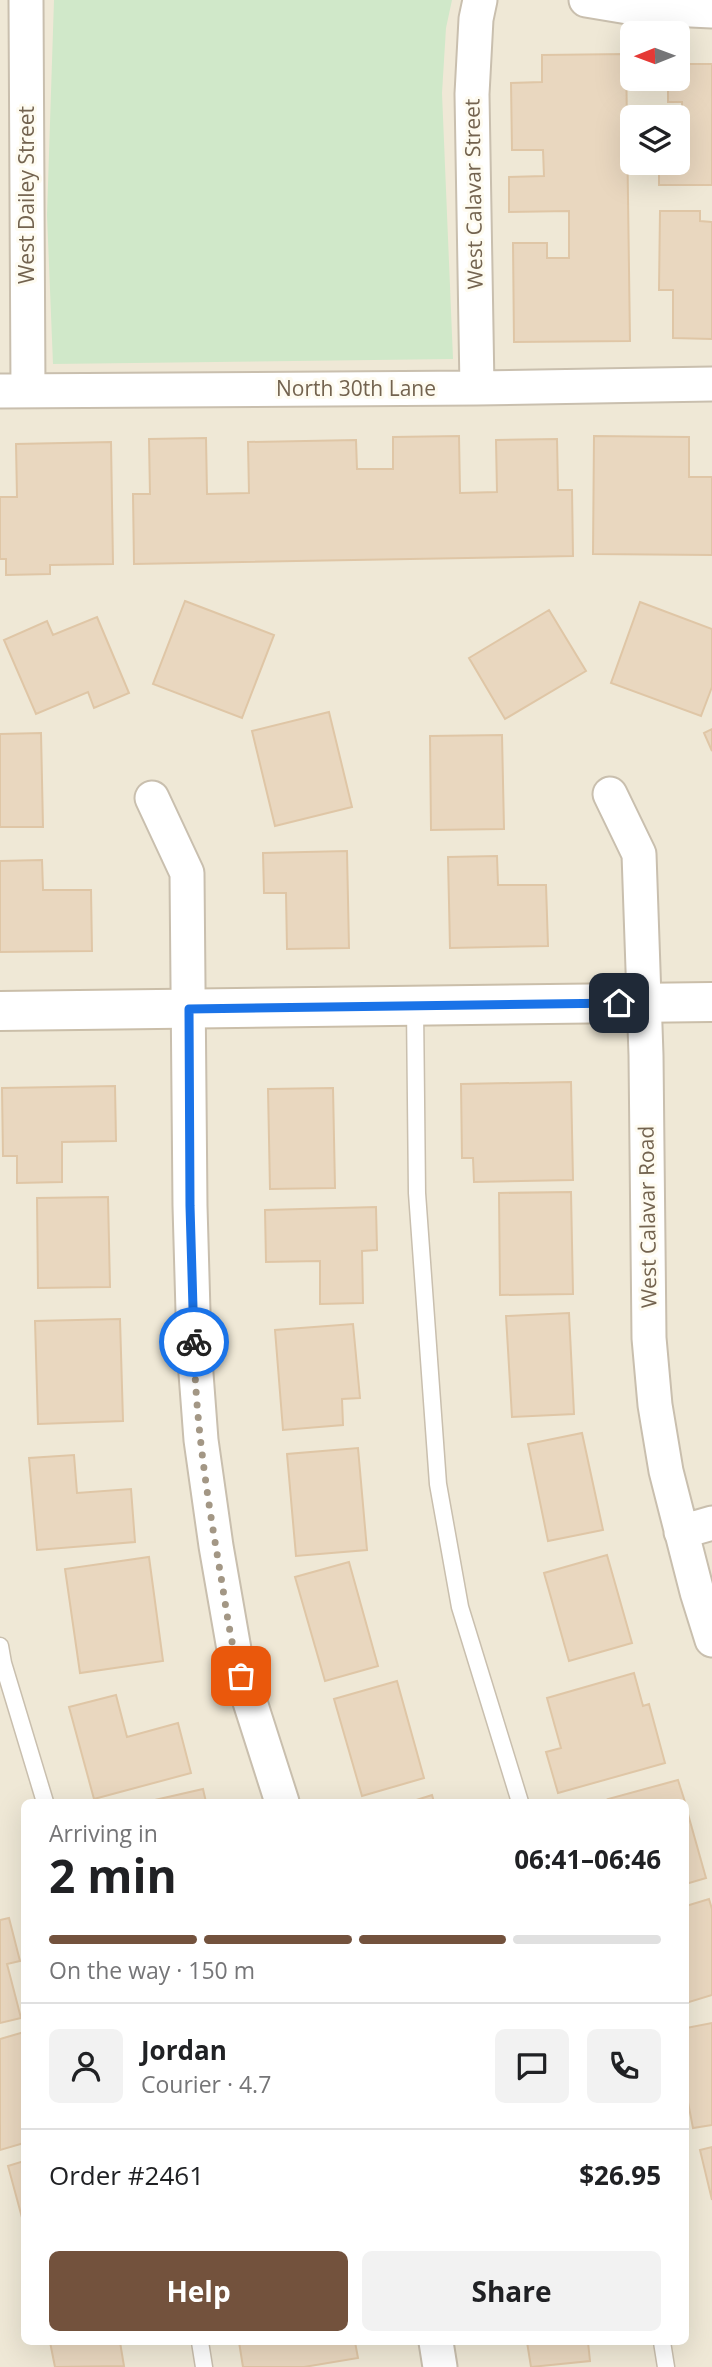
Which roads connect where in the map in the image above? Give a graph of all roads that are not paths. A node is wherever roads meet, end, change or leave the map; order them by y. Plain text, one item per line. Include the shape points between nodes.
1 (26, 0) edge
2 (480, 0) edge
3 (586, 0) edge
4 (712, 11) edge
5 (712, 384) edge
6 (478, 388) junction
7 (14, 391) edge
8 (610, 793) dead end
9 (152, 798) dead end
10 (712, 1002) edge
11 (644, 1003) junction
12 (415, 1006) junction
13 (189, 1009) junction
14 (0, 1011) edge
15 (697, 1527) edge
16 (712, 1640) edge
17 (0, 1646) edge
18 (44, 1799) edge
19 (281, 1799) edge
20 (519, 1799) edge
21 (200, 2345) edge
22 (436, 2345) edge
23 (662, 2345) edge
24 (204, 2367) edge
25 (440, 2367) edge
26 (666, 2367) edge

1 - 7 street, West Dailey Street
2 - 6 street, West Calavar Street via 472,94
3 - 4 street
5 - 6 street, North 30th Lane
6 - 7 street, North 30th Lane
8 - 11 street, West Calavar Road via 639,854
9 - 13 street via 187,873
10 - 11 street
11 - 12 street
11 - 15 street, West Calavar Road via 654,1405 666,1471
12 - 13 street
12 - 20 lane via 416,1193 438,1484 460,1607
13 - 14 street
13 - 19 street via 190,1206 201,1440 234,1656
15 - 16 street, West Calavar Road via 697,1592
17 - 18 lane
21 - 24 lane
22 - 25 street
23 - 26 lane

